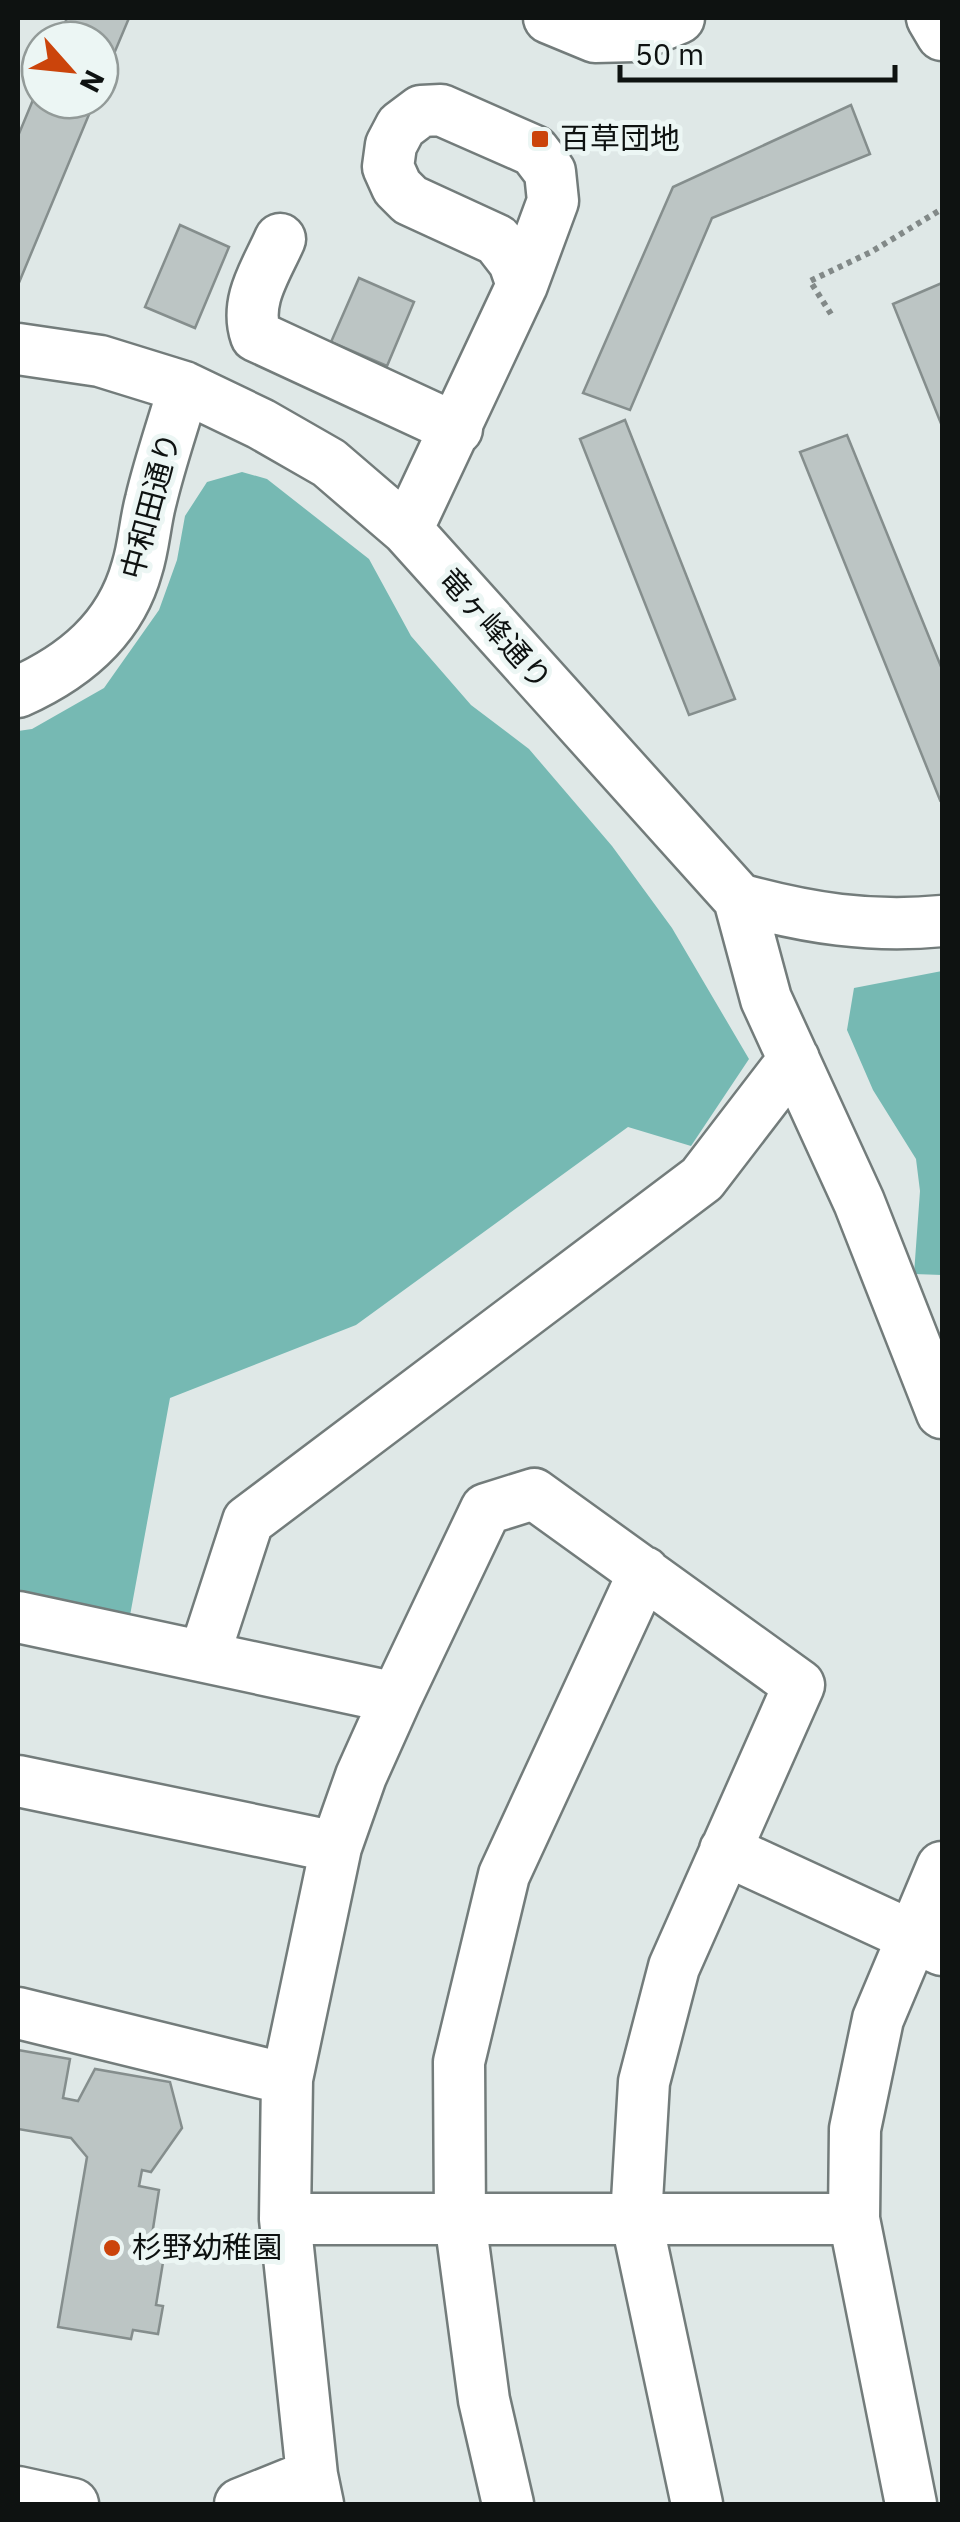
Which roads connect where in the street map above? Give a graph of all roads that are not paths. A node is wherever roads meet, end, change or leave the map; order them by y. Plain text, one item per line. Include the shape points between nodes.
1 (549, 18) edge
2 (679, 18) edge
3 (932, 18) edge
4 (942, 36) edge
5 (280, 239) dead end
6 (522, 286) dead end
7 (18, 349) edge
8 (184, 388) junction
9 (457, 429) junction
10 (406, 530) junction
11 (18, 692) edge
12 (739, 899) junction
13 (942, 921) edge
14 (794, 1060) junction
15 (942, 1413) edge
16 (644, 1572) junction
17 (18, 1617) edge
18 (204, 1656) junction
19 (396, 1698) junction
20 (18, 1781) edge
21 (336, 1846) junction
22 (725, 1850) junction
23 (942, 1867) edge
24 (927, 1942) edge
25 (18, 2014) edge
26 (287, 2079) junction
27 (636, 2218) junction
28 (285, 2219) junction
29 (460, 2220) junction
30 (854, 2220) junction
31 (315, 2490) edge
32 (18, 2492) edge
33 (73, 2504) edge
34 (240, 2504) edge
35 (508, 2504) edge
36 (697, 2504) edge
37 (911, 2504) edge

1 - 2 street via 594,37 635,36
3 - 4 street
5 - 9 street via 254,299 256,336
6 - 9 street
7 - 8 street, 竜ヶ峰通り via 100,362
8 - 10 street, 竜ヶ峰通り via 330,464
8 - 11 street, 中和田通り via 122,610 54,676
9 - 10 street
10 - 12 street, 竜ヶ峰通り
12 - 13 street via 864,924
12 - 14 street via 766,999
14 - 15 street
14 - 18 street via 702,1179 248,1521
16 - 19 street via 534,1494 486,1509
16 - 22 street via 798,1686
16 - 29 street via 504,1875 459,2062
17 - 18 street
18 - 19 street
19 - 21 street
20 - 21 street
21 - 26 street
22 - 24 street
22 - 27 street via 674,1967 644,2082
23 - 24 street
24 - 30 street via 878,2019 855,2128
25 - 26 street
26 - 28 street
27 - 29 street
27 - 30 street
27 - 36 street
28 - 29 street
28 - 31 street
29 - 35 street via 484,2400
30 - 37 street
31 - 34 street
32 - 33 street

